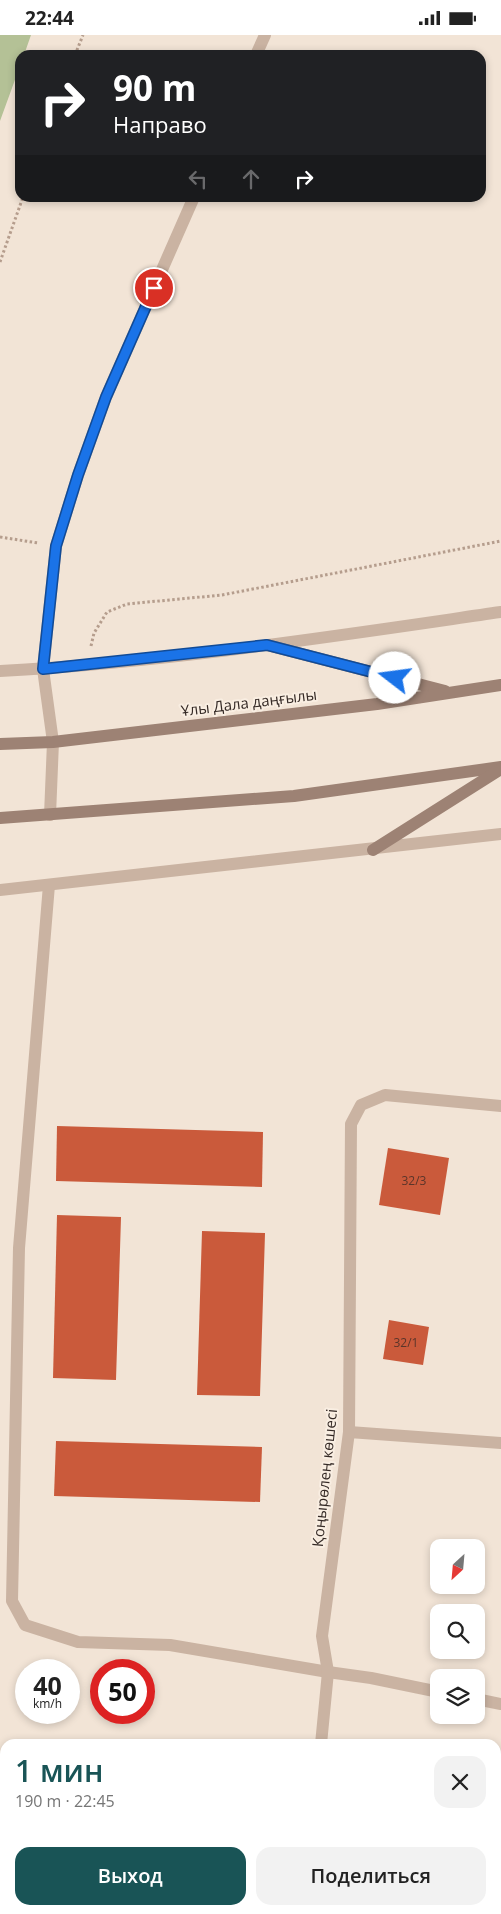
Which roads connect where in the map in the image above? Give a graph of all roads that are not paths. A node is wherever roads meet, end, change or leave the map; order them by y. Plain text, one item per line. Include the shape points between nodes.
1 (265, 35) edge
2 (258, 50) edge
3 (192, 202) edge
4 (501, 613) edge
5 (267, 645) junction
6 (43, 669) junction
7 (0, 671) edge
8 (501, 685) edge
9 (449, 692) junction
10 (53, 741) junction
11 (0, 744) edge
12 (501, 768) edge
13 (50, 815) junction
14 (0, 818) edge
15 (501, 834) edge
16 (373, 850) junction
17 (49, 885) junction
18 (0, 890) edge
19 (501, 1105) edge
20 (349, 1432) junction
21 (501, 1443) edge
22 (328, 1673) junction
23 (430, 1690) edge
24 (485, 1701) edge
25 (501, 1704) edge
26 (321, 1739) edge

1 - 2 street
3 - 6 street via 106,397 78,475 56,546
4 - 5 street
5 - 6 street
5 - 9 main road
6 - 7 street
6 - 10 street
8 - 9 main road, Ұлы Дала даңғылы
9 - 10 main road, Ұлы Дала даңғылы via 377,704
10 - 11 main road, Ұлы Дала даңғылы
10 - 13 street
12 - 13 main road via 294,796
12 - 16 main road
13 - 14 main road
15 - 16 street
16 - 17 street
17 - 18 street
17 - 22 street via 20,1248 12,1601 25,1625 78,1641 170,1645
19 - 20 street, Қоңырөлең көшесі via 384,1095 360,1105 352,1123
20 - 21 street
20 - 22 street, Қоңырөлең көшесі via 322,1636
22 - 23 street
22 - 26 street, Қоңырөлең көшесі
24 - 25 street

